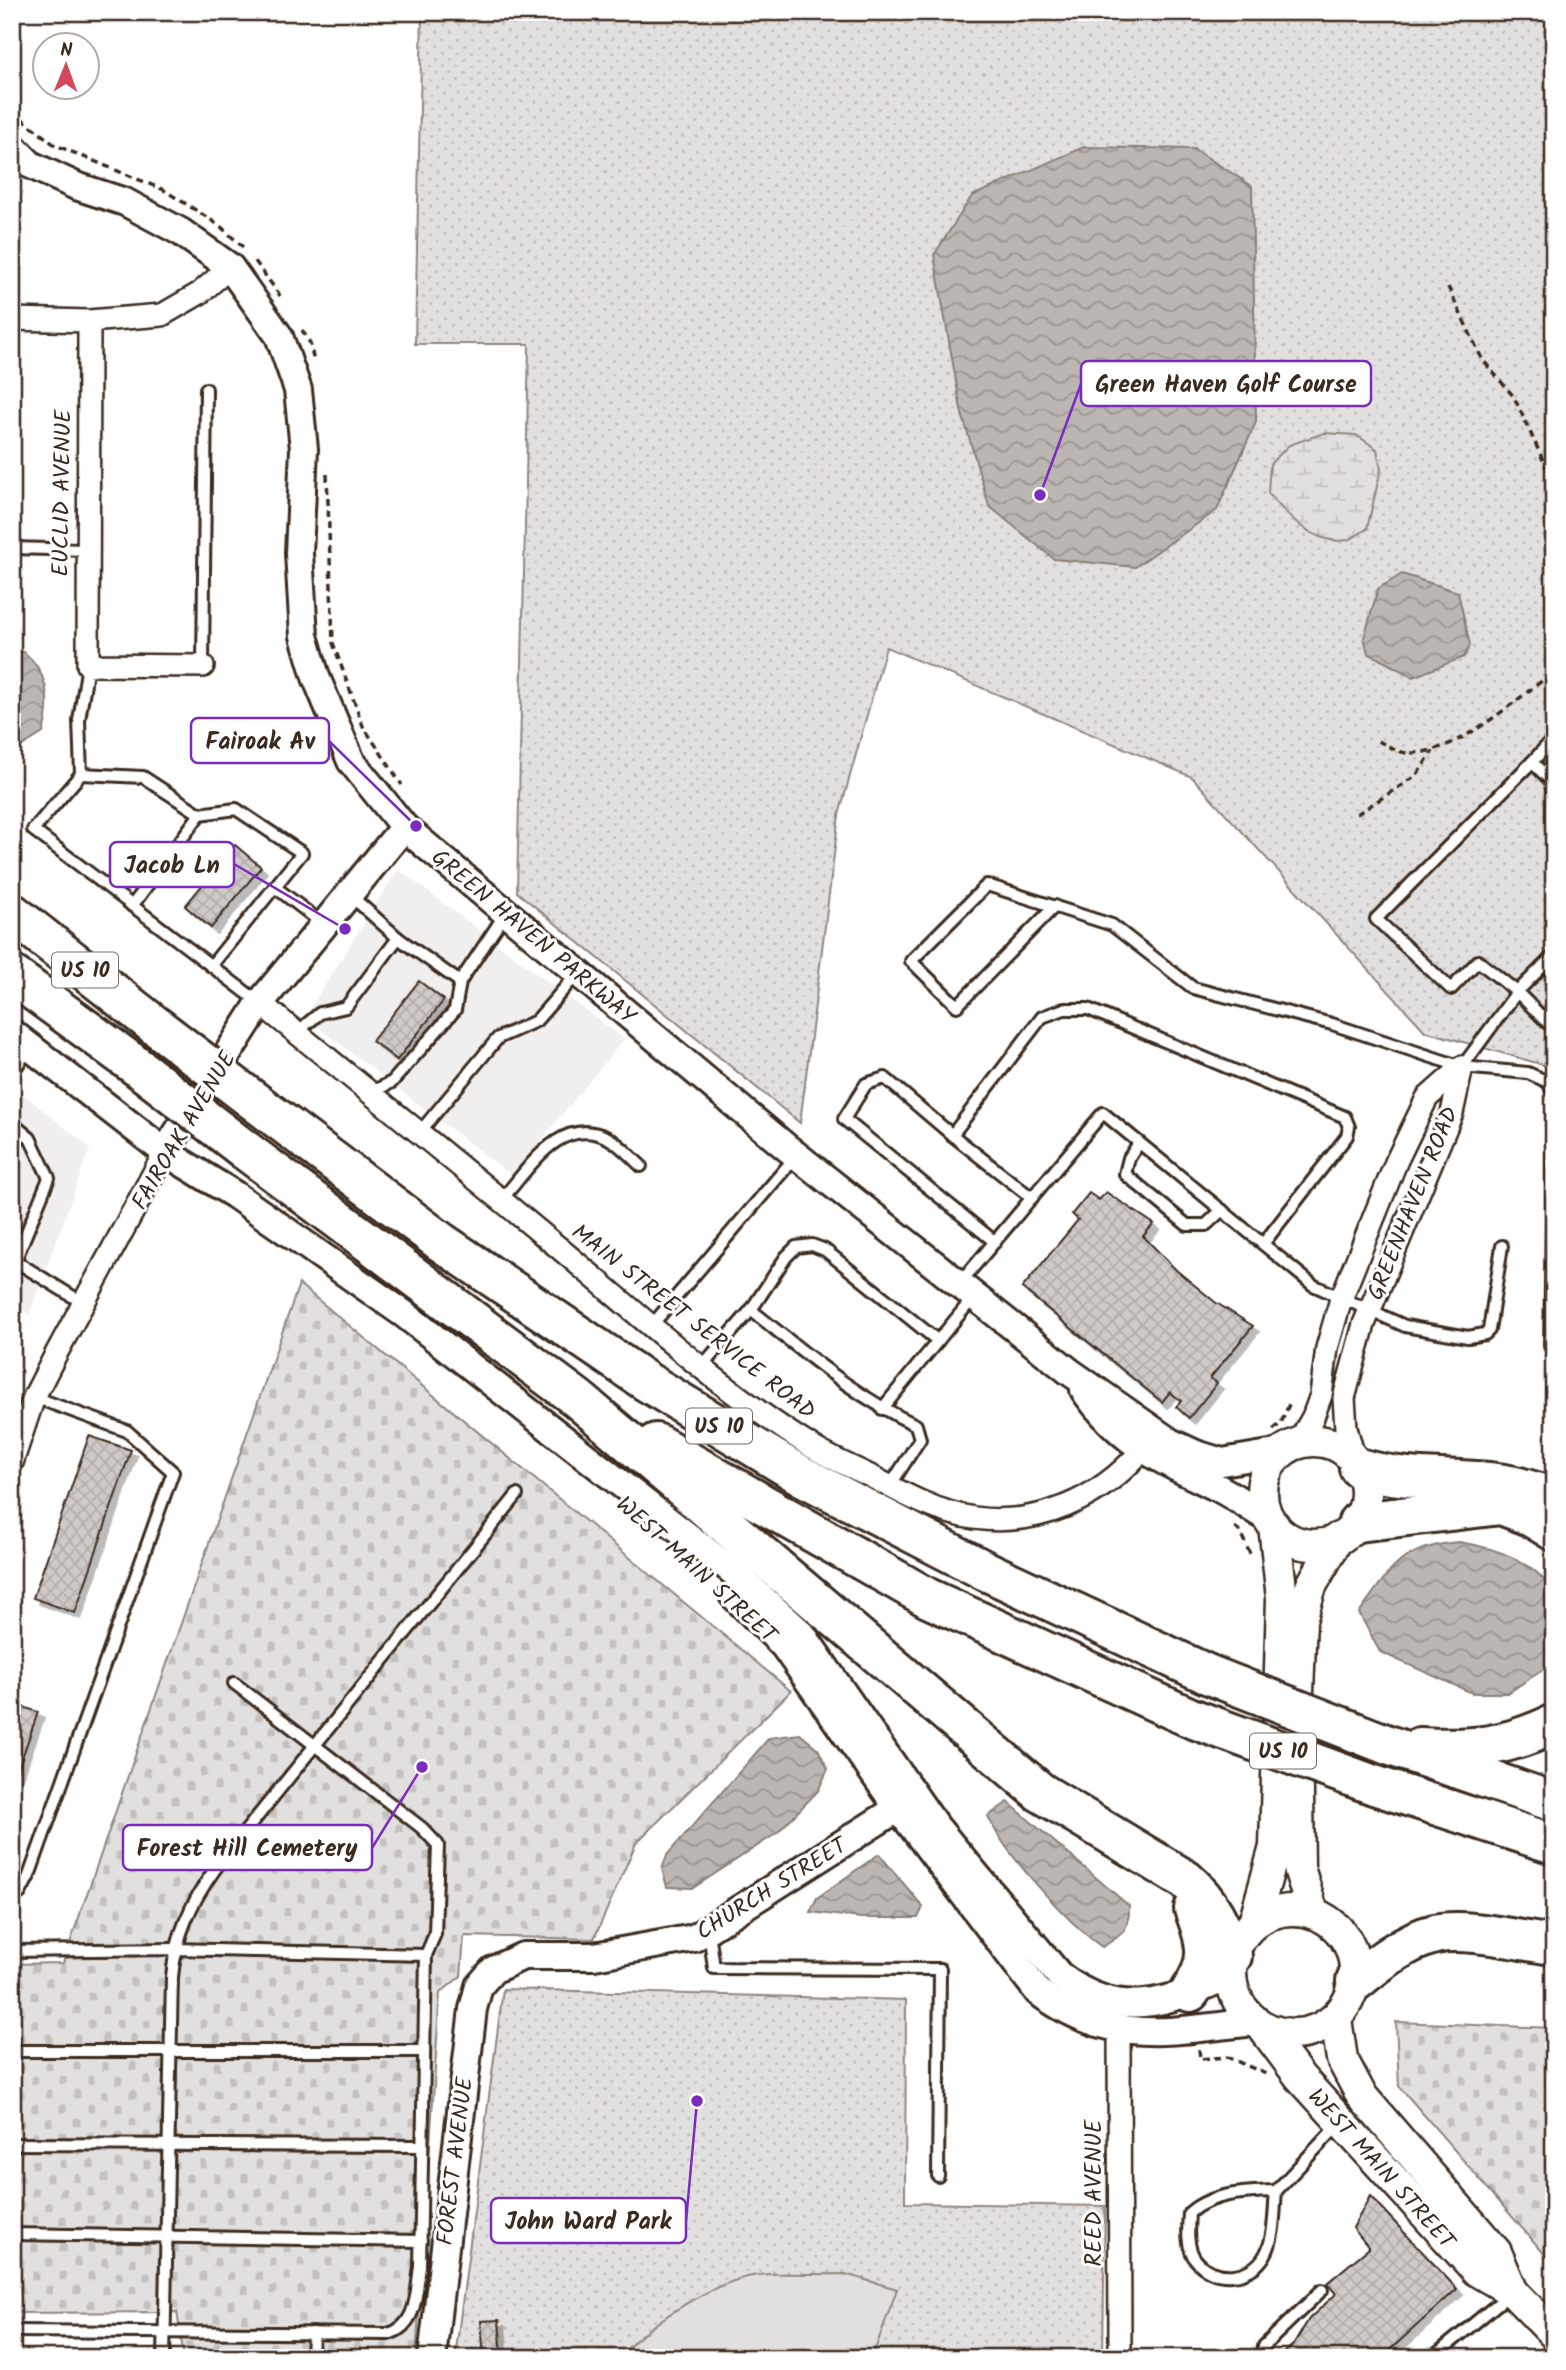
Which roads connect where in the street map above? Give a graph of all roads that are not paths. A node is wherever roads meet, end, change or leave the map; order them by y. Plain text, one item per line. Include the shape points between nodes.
1 (12, 146) edge
2 (230, 267) junction
3 (12, 319) edge
4 (89, 321) junction
5 (206, 389) dead end
6 (12, 548) edge
7 (87, 550) junction
8 (88, 665) junction
9 (203, 666) joint
10 (1554, 738) edge
11 (1532, 762) junction
12 (81, 774) junction
13 (1554, 783) edge
14 (200, 814) junction
15 (404, 827) junction
16 (275, 887) junction
17 (348, 894) junction
18 (132, 906) junction
19 (1055, 906) junction
20 (12, 913) edge
21 (505, 914) junction
22 (323, 925) junction
23 (398, 938) junction
24 (1554, 955) edge
25 (211, 966) junction
26 (578, 973) junction
27 (12, 975) edge
28 (460, 982) junction
29 (1517, 992) junction
30 (260, 1003) junction
31 (1554, 1029) edge
32 (296, 1033) junction
33 (21, 1040) edge
34 (1462, 1067) junction
35 (12, 1073) edge
36 (370, 1093) junction
37 (1554, 1094) edge
38 (1554, 1114) edge
39 (12, 1123) edge
40 (419, 1133) junction
41 (952, 1135) junction
42 (1139, 1143) junction
43 (165, 1152) junction
44 (797, 1155) junction
45 (641, 1166) dead end
46 (1032, 1198) junction
47 (501, 1200) junction
48 (1222, 1210) junction
49 (995, 1242) junction
50 (1263, 1244) junction
51 (1502, 1245) dead end
52 (13, 1260) edge
53 (966, 1291) junction
54 (1342, 1299) junction
55 (83, 1303) junction
56 (751, 1310) junction
57 (1368, 1310) junction
58 (652, 1325) junction
59 (938, 1341) junction
60 (1554, 1346) edge
61 (703, 1365) junction
62 (1070, 1372) junction
63 (34, 1397) junction
64 (578, 1399) junction
65 (882, 1409) junction
66 (1282, 1443) junction
67 (1141, 1451) junction
68 (12, 1463) edge
69 (1358, 1466) junction
70 (890, 1486) junction
71 (517, 1495) dead end
72 (1554, 1501) edge
73 (1270, 1521) junction
74 (1348, 1530) junction
75 (1554, 1531) edge
76 (234, 1684) dead end
77 (1554, 1724) edge
78 (1388, 1745) junction
79 (314, 1746) junction
80 (1287, 1763) junction
81 (1554, 1802) edge
82 (907, 1803) junction
83 (1554, 1844) edge
84 (1159, 1862) junction
85 (12, 1898) edge
86 (1313, 1913) junction
87 (1254, 1923) junction
88 (709, 1928) junction
89 (1554, 1945) edge
90 (174, 1949) junction
91 (12, 1951) edge
92 (426, 1955) junction
93 (1231, 1966) junction
94 (493, 1970) joint
95 (1356, 1981) junction
96 (1190, 1992) junction
97 (1336, 2019) junction
98 (1259, 2025) junction
99 (1119, 2029) junction
100 (170, 2049) junction
101 (12, 2051) edge
102 (424, 2051) junction
103 (1341, 2123) junction
104 (12, 2144) edge
105 (167, 2146) junction
106 (422, 2146) junction
107 (938, 2176) dead end
108 (1276, 2191) junction
109 (12, 2234) edge
110 (165, 2235) junction
111 (421, 2241) junction
112 (1322, 2290) dead end
113 (1513, 2292) junction
114 (12, 2331) edge
115 (164, 2332) junction
116 (313, 2333) junction
117 (1554, 2334) edge
118 (1554, 2347) edge
119 (164, 2358) edge
120 (312, 2358) edge
121 (432, 2358) edge
122 (1120, 2358) edge
123 (1263, 2358) edge
124 (1432, 2358) edge
125 (1541, 2358) edge

1 - 2 street, GREEN HAVEN PARKWAY via 31,165 125,202 181,232
2 - 4 street via 200,293 162,314
2 - 15 street, GREEN HAVEN PARKWAY via 279,336 298,390 304,449 299,553 304,636 316,677 351,761
3 - 4 street
4 - 7 street, EUCLID AVENUE
5 - 9 lane
6 - 7 lane
7 - 8 street, EUCLID AVENUE
8 - 9 street
8 - 12 lane via 79,720
10 - 11 lane
11 - 13 lane
11 - 29 lane via 1376,919 1451,989 1478,961
12 - 14 lane via 143,777
12 - 18 lane via 33,830
14 - 16 lane via 236,809 302,853
14 - 18 lane
15 - 17 street, FAIROAK AVENUE
15 - 21 street, GREEN HAVEN PARKWAY
16 - 22 lane
16 - 25 lane
17 - 22 street, FAIROAK AVENUE
17 - 23 lane
18 - 25 lane
19 - 19 lane via 987,885 911,961 957,1006
19 - 34 lane via 1112,925 1193,989 1332,1024
20 - 78 highway, US 10, bridge via 441,1242 647,1382 802,1476 986,1571 1207,1674
21 - 26 street, GREEN HAVEN PARKWAY
21 - 28 lane
22 - 30 street, FAIROAK AVENUE
23 - 28 lane
23 - 32 lane via 346,1007 320,1013
24 - 29 lane
25 - 30 lane
26 - 40 lane via 536,1021 498,1038
26 - 44 street, GREEN HAVEN PARKWAY
27 - 64 highway, US 10, bridge
28 - 36 lane via 455,1010 392,1082
29 - 31 lane
29 - 34 lane
30 - 32 street, MAIN STREET SERVICE ROAD
30 - 43 street, FAIROAK AVENUE
32 - 36 street, MAIN STREET SERVICE ROAD
33 - 35 lane
33 - 43 street, WEST MAIN STREET
34 - 37 lane via 1528,1073 1548,1082
34 - 54 street, GREENHAVEN ROAD via 1426,1098
34 - 57 street, GREENHAVEN ROAD via 1452,1113
36 - 40 street, MAIN STREET SERVICE ROAD
38 - 60 lane via 1549,1346
39 - 52 lane via 30,1138 48,1178
40 - 47 street, MAIN STREET SERVICE ROAD
41 - 46 lane
41 - 49 lane via 885,1079 866,1084 844,1119
41 - 50 lane via 1042,1017 1064,1009 1088,1009 1345,1117 1347,1136
42 - 46 lane via 1103,1113
42 - 48 lane
42 - 48 lane via 1125,1174 1187,1224 1206,1225
43 - 55 street, FAIROAK AVENUE
43 - 82 street, WEST MAIN STREET via 235,1195 404,1314 731,1570 802,1634
44 - 53 street, GREEN HAVEN PARKWAY
44 - 58 lane
45 - 47 lane via 610,1139 589,1130 568,1133 552,1144
46 - 49 lane
47 - 58 street, MAIN STREET SERVICE ROAD
48 - 50 lane
49 - 53 lane
50 - 54 lane via 1313,1285
51 - 57 lane via 1485,1334 1468,1337 1405,1326
52 - 55 lane
53 - 59 lane
53 - 62 street, GREEN HAVEN PARKWAY
54 - 57 lane
54 - 66 street, GREENHAVEN ROAD via 1327,1348 1321,1395
55 - 63 street, FAIROAK AVENUE
56 - 59 lane via 796,1247 811,1245 825,1250
56 - 61 lane
56 - 65 lane
57 - 69 street, GREENHAVEN ROAD via 1344,1398 1346,1428
58 - 61 street, MAIN STREET SERVICE ROAD
59 - 65 lane
61 - 70 street, MAIN STREET SERVICE ROAD via 768,1418 814,1448
62 - 66 street via 1170,1442 1196,1454 1222,1462
62 - 67 street via 1098,1410
63 - 68 street, FAIROAK AVENUE
63 - 85 lane via 127,1431 173,1472 29,1876
64 - 83 highway, US 10, bridge via 928,1598 1191,1718
64 - 84 highway via 1040,1792
65 - 70 lane via 916,1425 919,1432 916,1447
66 - 69 main road via 1329,1443
66 - 73 main road, GREENHAVEN ROAD via 1263,1485
67 - 70 street, MAIN STREET SERVICE ROAD via 1095,1492 1041,1516 1016,1520 971,1518 921,1503
67 - 73 street via 1228,1493
69 - 72 highway via 1390,1477 1470,1478 1513,1484
69 - 74 main road, GREENHAVEN ROAD via 1366,1491 1364,1507
71 - 79 lane
73 - 74 main road via 1286,1536 1317,1545
73 - 80 main road, GREENHAVEN ROAD via 1282,1598
74 - 75 highway via 1501,1505
74 - 80 main road, GREENHAVEN ROAD via 1311,1586 1301,1620
76 - 79 lane
77 - 78 highway via 1516,1742 1462,1749
78 - 81 highway, US 10
79 - 90 lane via 193,1900
79 - 92 lane via 438,1844 435,1934
80 - 86 main road via 1299,1868
80 - 87 main road via 1275,1847
82 - 88 street, CHURCH STREET
82 - 96 street, WEST MAIN STREET via 934,1824 1051,1966 1082,1994 1098,2000 1149,2003
82 - 99 street, WEST MAIN STREET via 1038,1992 1060,2007
84 - 93 highway via 1204,1895 1219,1919
84 - 96 highway via 1194,1908 1203,1931 1204,1972
86 - 87 main road via 1292,1909
86 - 95 main road via 1332,1923 1347,1939 1355,1959
87 - 93 main road via 1240,1938
88 - 94 street, CHURCH STREET via 694,1938 594,1956 523,1956
88 - 107 lane via 714,1968 940,1969
89 - 95 highway via 1436,1934 1395,1954
90 - 91 lane
90 - 92 lane
90 - 100 lane
92 - 102 lane
93 - 96 street, WEST MAIN STREET
93 - 98 main road via 1234,1995
94 - 121 street, FOREST AVENUE via 480,1986 473,2009
95 - 97 main road via 1349,2002
97 - 98 main road via 1297,2035
97 - 113 main road, WEST MAIN STREET via 1342,2059 1361,2095 1496,2252
98 - 99 street, WEST MAIN STREET via 1144,2034
98 - 103 main road, WEST MAIN STREET
99 - 122 street, REED AVENUE
100 - 101 lane
100 - 102 lane
100 - 105 lane
102 - 106 lane
103 - 108 lane
103 - 113 main road, WEST MAIN STREET via 1477,2271
104 - 105 lane
105 - 106 lane
105 - 110 lane
106 - 111 lane
108 - 108 lane via 1266,2255 1252,2270 1231,2276 1211,2274 1195,2259 1188,2236 1189,2213 1201,2202
109 - 110 lane
110 - 111 lane
110 - 115 lane
111 - 116 lane via 412,2312 400,2331
112 - 123 lane via 1264,2346
113 - 117 main road, WEST MAIN STREET
113 - 124 lane
114 - 115 lane
115 - 116 lane
115 - 119 lane
116 - 120 lane
118 - 125 lane

